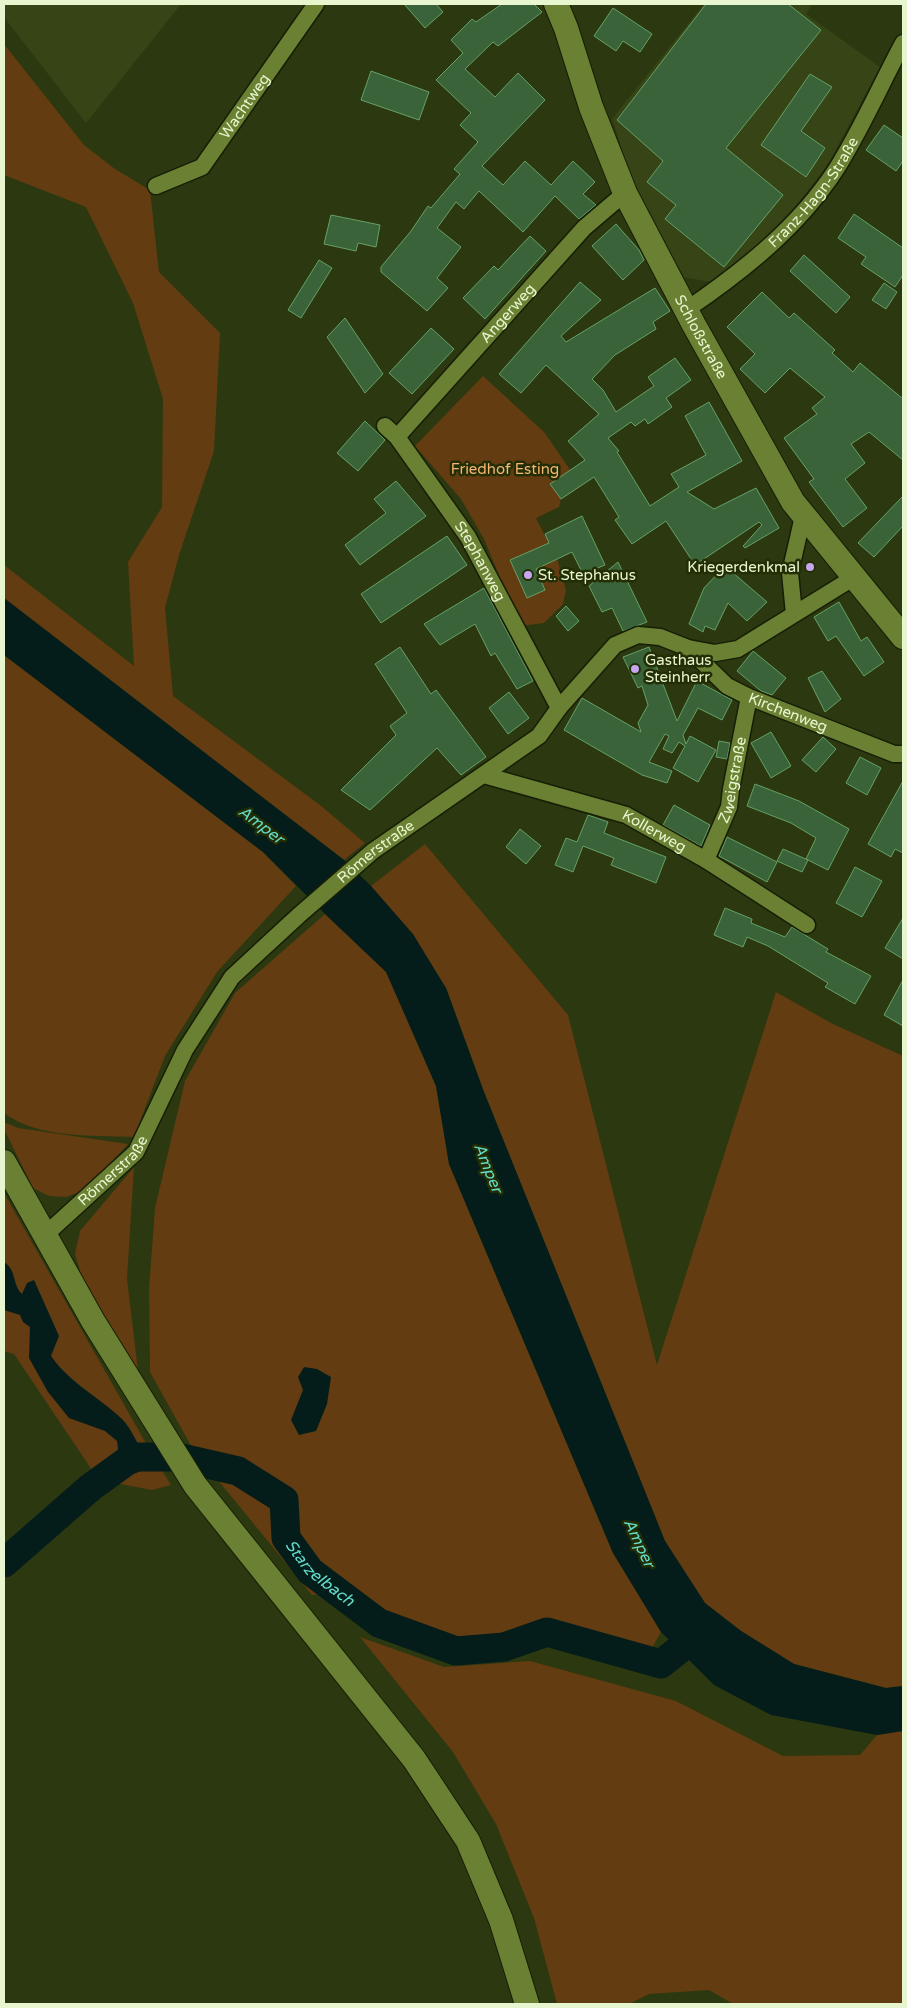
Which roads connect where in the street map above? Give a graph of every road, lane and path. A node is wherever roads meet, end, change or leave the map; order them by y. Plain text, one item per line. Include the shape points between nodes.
1 (316, 4) edge
2 (556, 4) edge
3 (903, 44) edge
4 (156, 186) dead end
5 (625, 193) junction
6 (686, 310) junction
7 (385, 426) dead end
8 (397, 438) junction
9 (803, 516) junction
10 (852, 578) junction
11 (794, 614) junction
12 (903, 637) edge
13 (688, 648) junction
14 (749, 697) junction
15 (559, 708) junction
16 (903, 754) edge
17 (484, 775) junction
18 (706, 860) junction
19 (807, 925) dead end
20 (4, 1162) edge
21 (45, 1235) junction
22 (527, 2004) edge

1 - 4 street, Wachtweg via 202,167
2 - 5 main road, Schloßstraße
3 - 6 street, Franz-Hagn-Straße via 837,168 802,212 769,248
5 - 6 main road, Schloßstraße
5 - 8 street, Angerweg via 584,228
6 - 9 main road, Schloßstraße
7 - 8 street, Stephanweg
8 - 15 street, Stephanweg via 468,536
9 - 10 main road, Schloßstraße
9 - 11 street via 790,573
10 - 11 street, Römerstraße
10 - 12 main road, Schloßstraße
11 - 13 street, Römerstraße via 738,650 715,653
13 - 14 street, Kirchenweg via 727,686
13 - 15 street, Römerstraße via 660,636 638,635 615,645
14 - 16 street, Kirchenweg via 894,754
14 - 18 street, Zweigstraße via 730,790 730,807
15 - 17 street, Römerstraße via 539,736
17 - 18 street, Kollerweg via 626,815
17 - 21 street, Römerstraße via 373,852 232,977 185,1050 136,1152
18 - 19 street, Kollerweg
20 - 21 main road
21 - 22 main road via 93,1321 187,1472 414,1760 468,1841 501,1920

